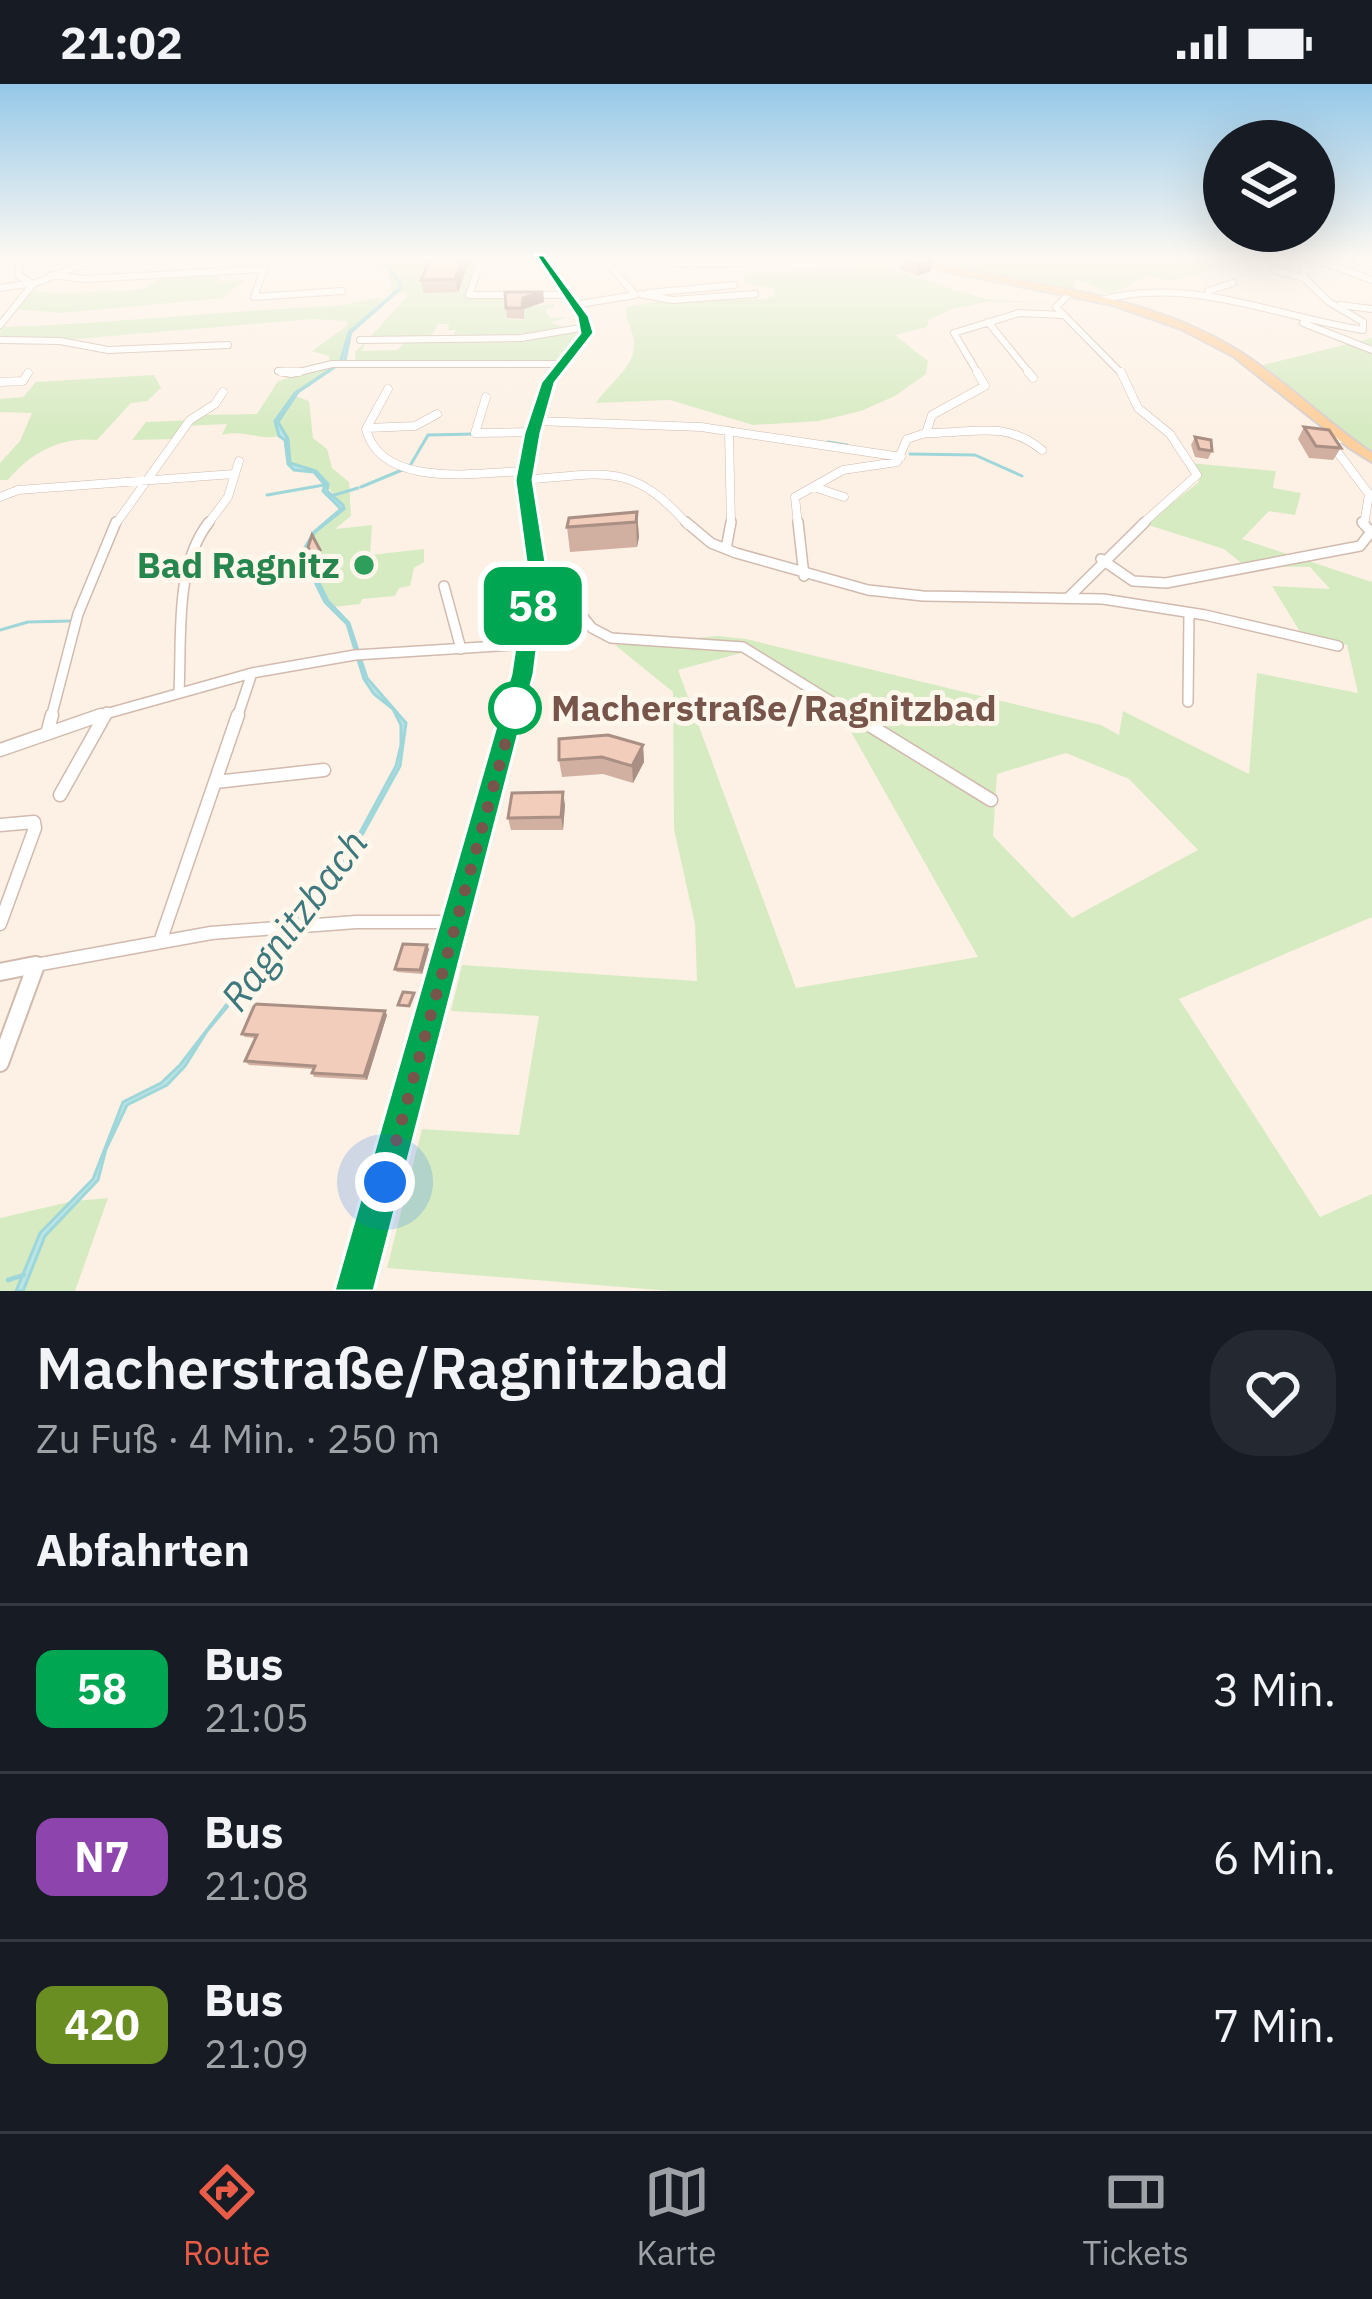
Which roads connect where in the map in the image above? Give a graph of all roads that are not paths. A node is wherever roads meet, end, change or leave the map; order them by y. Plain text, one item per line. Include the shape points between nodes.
1 (579, 314) edge
2 (1014, 314) edge
3 (1048, 314) edge
4 (1140, 314) edge
5 (1280, 314) edge
6 (1293, 314) edge
7 (1348, 314) edge
8 (1062, 315) joint
9 (988, 322) junction
10 (586, 327) junction
11 (0, 340) edge
12 (228, 345) dead end
13 (1372, 350) edge
14 (343, 364) junction
15 (563, 364) junction
16 (278, 371) dead end
17 (28, 374) dead end
18 (1033, 378) dead end
19 (0, 382) edge
20 (388, 389) dead end
21 (223, 392) dead end
22 (486, 397) dead end
23 (437, 414) dead end
24 (534, 427) junction
25 (367, 428) junction
26 (729, 431) junction
27 (926, 433) junction
28 (1343, 438) junction
29 (1042, 450) dead end
30 (901, 457) junction
31 (1372, 458) edge
32 (239, 461) dead end
33 (234, 473) junction
34 (524, 476) junction
35 (140, 483) junction
36 (814, 487) junction
37 (0, 496) edge
38 (844, 497) dead end
39 (726, 549) junction
40 (1101, 560) junction
41 (537, 569) junction
42 (803, 576) junction
43 (444, 586) dead end
44 (1070, 596) junction
45 (1189, 613) junction
46 (529, 644) junction
47 (1339, 646) dead end
48 (461, 650) junction
49 (252, 673) junction
50 (178, 691) junction
51 (1188, 702) dead end
52 (107, 712) junction
53 (48, 730) junction
54 (0, 750) edge
55 (324, 770) dead end
56 (216, 782) junction
57 (60, 795) dead end
58 (992, 800) dead end
59 (0, 825) edge
60 (457, 922) junction
61 (0, 924) edge
62 (161, 939) junction
63 (36, 965) junction
64 (0, 972) edge
65 (0, 1063) edge
66 (354, 1291) edge

1 - 10 main road
2 - 9 street
3 - 8 street
4 - 28 main road via 1218,343
5 - 13 street
6 - 7 street via 1366,326
8 - 40 street via 1122,373 1138,408 1170,434 1197,475
9 - 18 street
9 - 27 street via 953,334 985,386 932,415
10 - 14 street via 521,338 361,339
10 - 15 main road via 585,340
11 - 12 street via 108,350
14 - 15 street
14 - 16 street
15 - 24 main road via 546,386
17 - 19 street
20 - 25 street
21 - 35 street via 199,407
22 - 24 street via 476,433
23 - 25 street via 415,426
24 - 26 street via 603,421
24 - 34 main road
25 - 34 street via 374,451 403,467
26 - 30 street
26 - 39 street
27 - 29 street via 1005,427
27 - 30 street via 907,439
28 - 31 main road
28 - 40 street via 1330,442 1370,494 1361,521 1371,532 1360,546 1166,583 1132,581
30 - 36 street via 843,470
32 - 33 street
33 - 35 street
33 - 50 street via 186,570
34 - 39 street via 637,481 658,491 696,536
34 - 41 main road
35 - 37 street
35 - 53 street via 85,583
36 - 38 street
36 - 42 street via 795,497
39 - 42 street
40 - 44 street
41 - 46 main road
41 - 58 street via 611,638 743,646
42 - 44 street via 920,596
43 - 48 street
44 - 45 street
45 - 47 street
45 - 51 street
46 - 48 street
46 - 60 main road
48 - 49 street
49 - 50 street
49 - 56 street
50 - 52 street
52 - 53 street
52 - 57 street
53 - 54 street
55 - 56 street
56 - 62 street
59 - 61 street via 25,820 35,828
60 - 62 street
60 - 66 main road
62 - 63 street
63 - 64 street
63 - 65 street

